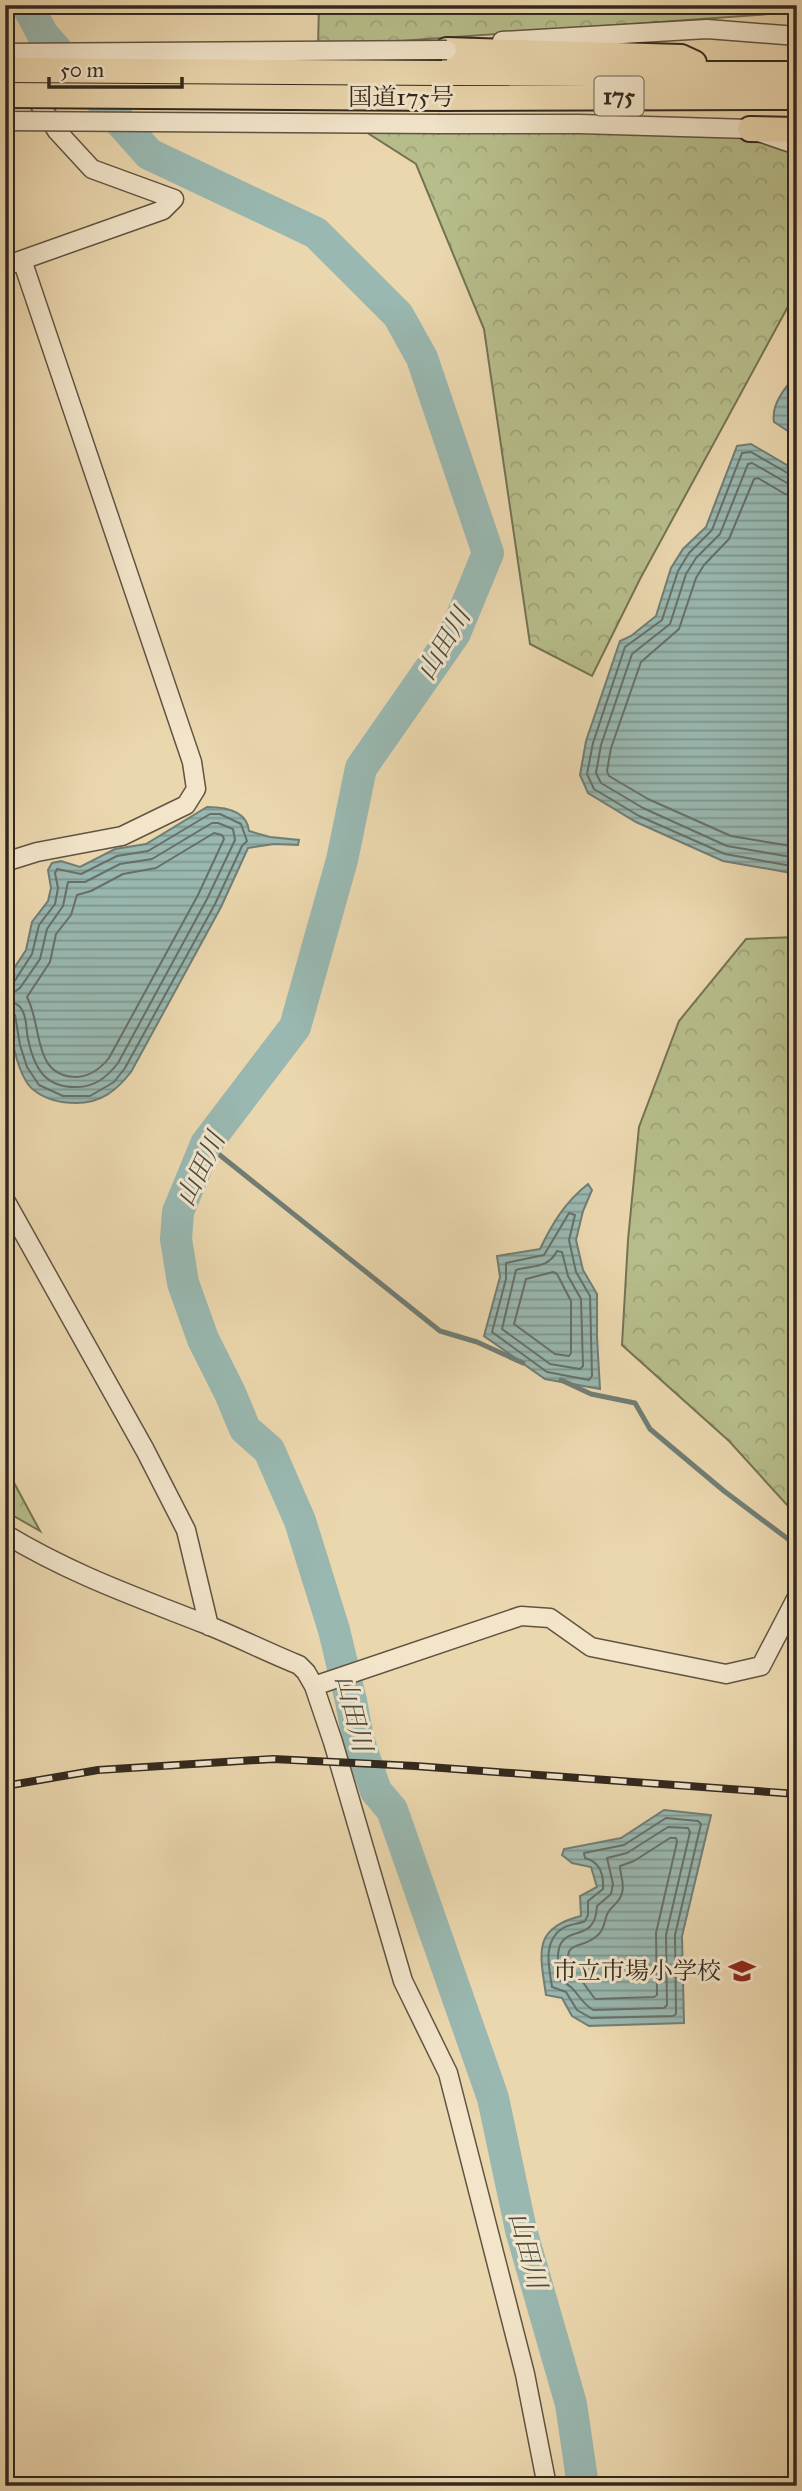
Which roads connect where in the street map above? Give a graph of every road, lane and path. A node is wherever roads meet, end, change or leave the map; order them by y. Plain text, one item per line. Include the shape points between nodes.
1 (797, 36) edge
2 (5, 52) edge
3 (445, 62) junction
4 (5, 70) edge
5 (797, 74) edge
6 (5, 95) edge
7 (797, 97) edge
8 (5, 121) edge
9 (750, 129) junction
10 (797, 130) edge
11 (797, 145) edge
12 (13, 263) edge
13 (5, 862) edge
14 (5, 1200) edge
15 (5, 1534) edge
16 (797, 1597) edge
17 (209, 1626) junction
18 (314, 1686) junction
19 (547, 2486) edge

1 - 3 street via 707,29 502,41
2 - 3 street, bridge
2 - 12 street via 57,131 92,169 174,199 163,210
3 - 4 highway, 国道175号 / 175, bridge
3 - 5 highway, 国道175号 / 175
6 - 7 highway, 国道175号 / 175, bridge
8 - 9 street, bridge
9 - 10 highway
9 - 11 street
12 - 13 street via 187,749 196,789 186,805 122,836
14 - 17 street via 186,1530
15 - 17 street via 98,1583
16 - 18 street via 761,1666 726,1674 591,1647 550,1618 521,1616
17 - 18 street via 299,1665
18 - 19 street via 402,1980 448,2073 525,2374

